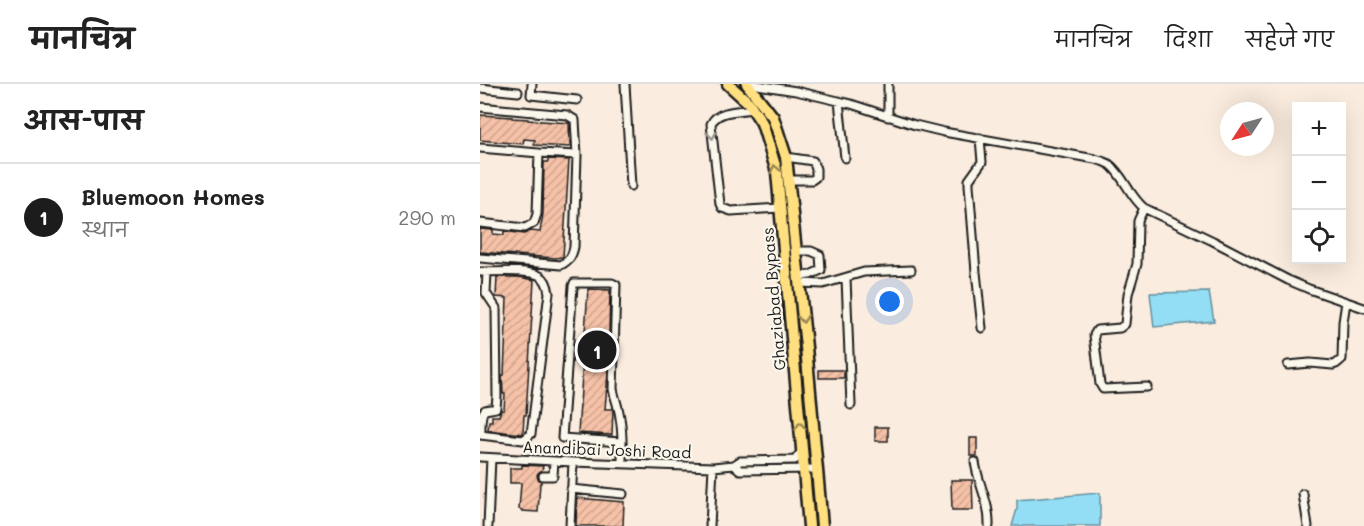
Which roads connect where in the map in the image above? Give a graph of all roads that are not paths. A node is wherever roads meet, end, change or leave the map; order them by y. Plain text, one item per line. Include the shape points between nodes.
1 (532, 84) edge
2 (626, 84) edge
3 (728, 84) edge
4 (749, 84) edge
5 (888, 84) edge
6 (480, 88) edge
7 (518, 92) dead end
8 (577, 100) dead end
9 (839, 101) junction
10 (480, 107) edge
11 (753, 109) junction
12 (888, 117) junction
13 (980, 138) junction
14 (480, 148) edge
15 (539, 153) junction
16 (577, 155) junction
17 (786, 157) junction
18 (845, 158) dead end
19 (789, 180) junction
20 (631, 186) dead end
21 (780, 208) junction
22 (1144, 208) junction
23 (480, 223) edge
24 (796, 250) junction
25 (480, 258) edge
26 (911, 270) dead end
27 (484, 272) edge
28 (846, 278) junction
29 (799, 279) junction
30 (483, 293) edge
31 (1346, 302) junction
32 (1364, 308) edge
33 (982, 328) dead end
34 (793, 347) junction
35 (806, 347) junction
36 (1288, 365) dead end
37 (1147, 387) dead end
38 (851, 405) dead end
39 (480, 435) edge
40 (621, 442) junction
41 (802, 449) junction
42 (480, 457) edge
43 (490, 458) junction
44 (554, 461) junction
45 (573, 462) junction
46 (975, 462) dead end
47 (622, 463) junction
48 (734, 465) junction
49 (713, 467) junction
50 (816, 469) junction
51 (804, 470) junction
52 (543, 476) dead end
53 (571, 489) junction
54 (623, 494) dead end
55 (1303, 494) dead end
56 (488, 526) edge
57 (570, 526) edge
58 (710, 526) edge
59 (809, 526) edge
60 (822, 526) edge
61 (989, 526) edge
62 (1308, 526) edge

1 - 8 street via 531,95
2 - 20 street
3 - 11 highway, Ghaziabad Bypass
4 - 9 street
4 - 17 highway, Ghaziabad Bypass via 773,117
5 - 12 street
6 - 7 street
9 - 12 street
9 - 18 street
10 - 16 street via 567,115 575,120
21 -> 11 highway, Ghaziabad Bypass via 777,172 762,123
11 -> 21 street via 712,120 720,204 731,211
12 - 13 street
13 - 22 street via 1108,164
13 - 33 street via 982,162 969,185
14 - 15 street
15 - 16 street
15 - 23 street via 534,223 525,228
16 - 25 street via 574,247 568,261 561,265
17 - 19 highway, Ghaziabad Bypass
17 - 19 street via 813,161 816,169 812,180
19 - 24 highway, Ghaziabad Bypass
21 - 34 highway, Ghaziabad Bypass
22 - 31 street via 1288,280
22 - 37 street via 1138,221 1137,264 1125,324 1097,330 1094,335 1101,387
24 - 29 highway, Ghaziabad Bypass
24 - 29 street via 820,255 821,270
26 - 28 street via 864,272
27 - 30 street
27 - 39 street via 540,276 549,293 531,434 524,440
28 - 29 street via 824,284
28 - 38 street
29 -> 35 highway, Ghaziabad Bypass
30 - 39 street via 496,308 497,396 496,408 482,412
31 - 32 street
31 - 36 street via 1340,362
34 - 35 highway
41 -> 34 highway, Ghaziabad Bypass
35 - 50 highway, Ghaziabad Bypass
40 - 40 street via 613,389 616,285 574,283 562,438
40 - 47 street
41 - 48 street, Anandibai Joshi Road via 795,460 740,461
41 - 51 highway, Ghaziabad Bypass
42 - 43 street, Anandibai Joshi Road
43 - 44 street, Anandibai Joshi Road
43 - 56 street
44 - 45 street, Anandibai Joshi Road
44 - 52 street via 553,476
45 - 47 street, Anandibai Joshi Road
45 - 53 street
46 - 61 street
47 - 49 street, Anandibai Joshi Road
48 - 49 street, Anandibai Joshi Road
48 - 51 street, Anandibai Joshi Road via 740,470
49 - 58 street
50 - 51 street, Anandibai Joshi Road
50 - 60 highway, Ghaziabad Bypass
51 - 59 highway, Ghaziabad Bypass
53 - 54 street
53 - 57 street
55 - 62 street

